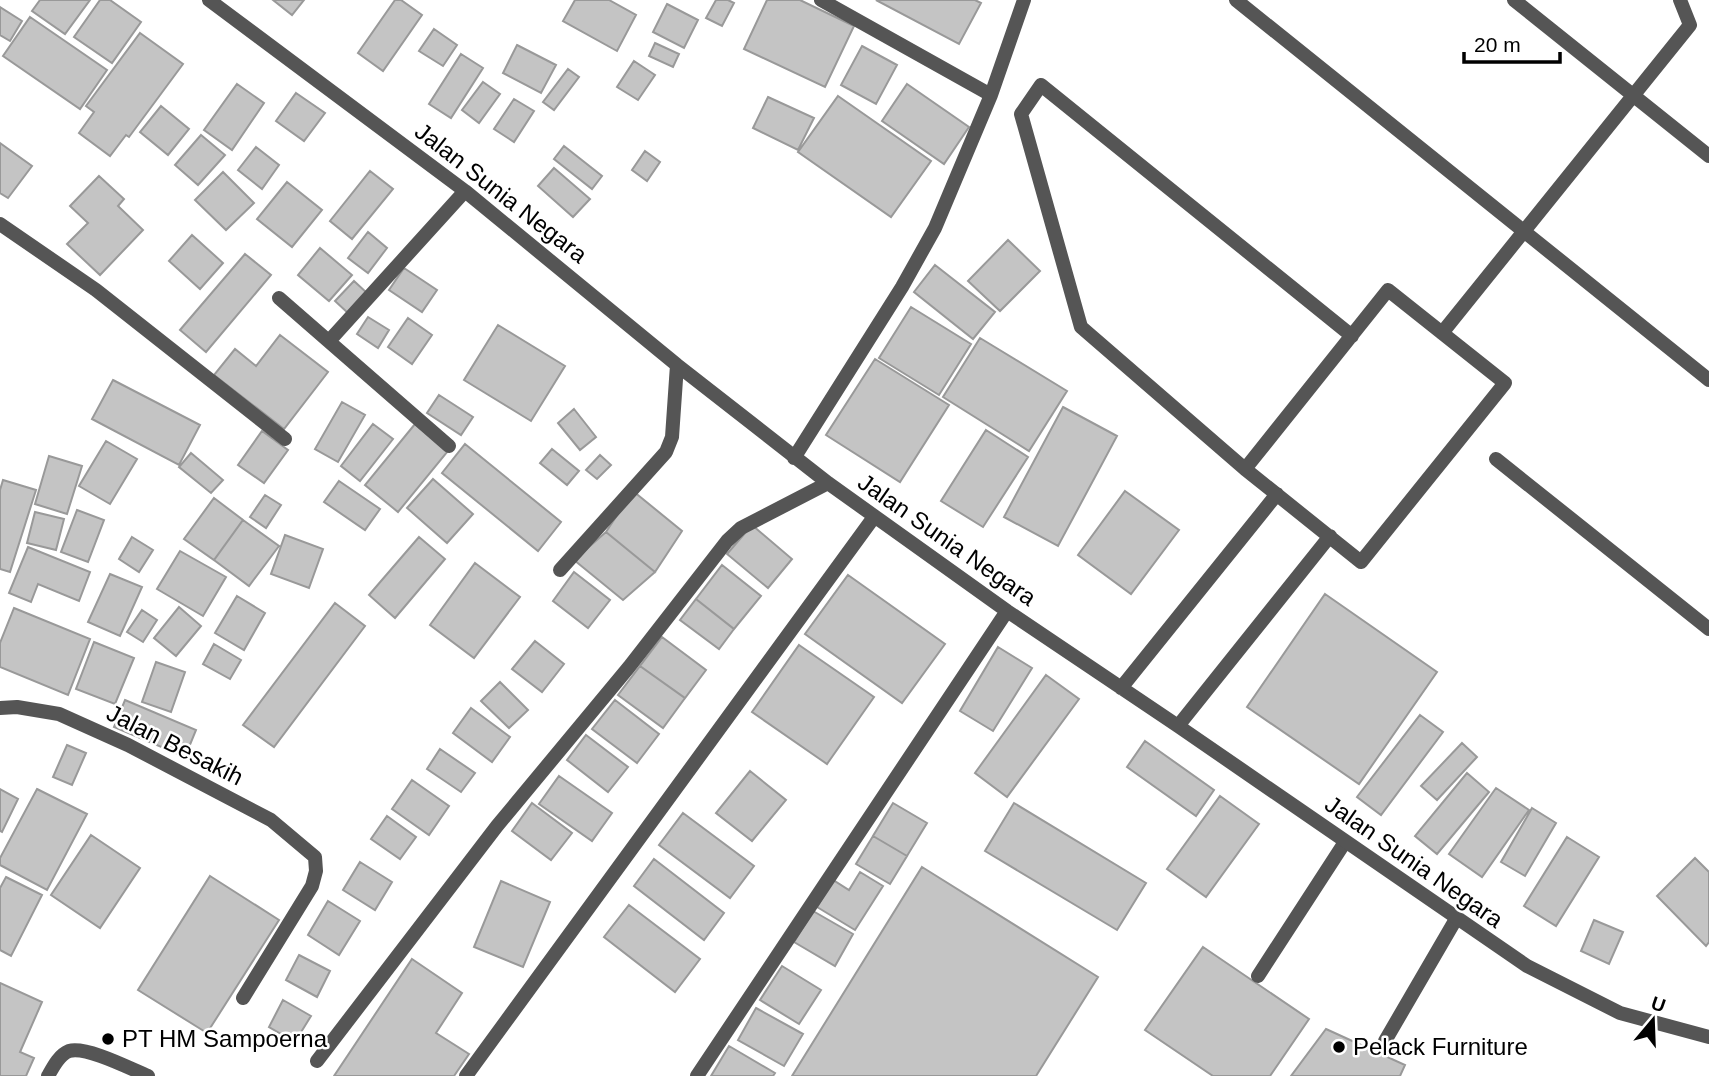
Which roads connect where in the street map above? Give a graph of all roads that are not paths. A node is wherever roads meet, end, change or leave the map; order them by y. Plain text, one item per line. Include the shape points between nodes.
1 (209, 0) edge
2 (821, 0) edge
3 (1024, 0) edge
4 (1236, 0) edge
5 (1514, 0) edge
6 (1680, 0) edge
7 (991, 95) junction
8 (1633, 96) junction
9 (1709, 156) edge
10 (465, 191) junction
11 (0, 223) edge
12 (1524, 232) junction
13 (279, 298) dead end
14 (1443, 333) junction
15 (1352, 336) junction
16 (330, 340) junction
17 (677, 365) junction
18 (1709, 380) edge
19 (285, 439) dead end
20 (449, 446) dead end
21 (794, 458) junction
22 (1496, 459) dead end
23 (1245, 469) junction
24 (828, 483) junction
25 (1277, 494) junction
26 (874, 517) junction
27 (1330, 536) junction
28 (560, 570) dead end
29 (1007, 611) junction
30 (1709, 629) edge
31 (1121, 688) junction
32 (0, 708) edge
33 (1178, 726) junction
34 (1345, 842) junction
35 (1456, 919) junction
36 (1258, 976) dead end
37 (243, 998) dead end
38 (1709, 1037) edge
39 (1385, 1041) dead end
40 (317, 1061) dead end
41 (48, 1076) edge
42 (148, 1076) edge
43 (466, 1076) edge
44 (697, 1076) edge

1 - 10 street, Jalan Sunia Negara
2 - 7 street
3 - 7 street
4 - 12 street
5 - 8 street
6 - 8 street via 1690,25
7 - 21 street via 934,228 902,288
8 - 9 street
8 - 12 street
10 - 16 street
10 - 17 street, Jalan Sunia Negara
11 - 19 street via 96,290
12 - 14 street
12 - 18 street
13 - 16 street
14 - 15 street via 1388,290
14 - 27 street via 1505,383 1362,562
15 - 23 street
15 - 23 street via 1041,85 1021,114 1081,327
16 - 20 street
17 - 21 street, Jalan Sunia Negara
17 - 28 street via 672,437 666,452
21 - 24 street, Jalan Sunia Negara
22 - 30 street
23 - 25 street
24 - 26 street, Jalan Sunia Negara
24 - 40 street via 741,528 727,541 497,826
25 - 27 street
25 - 31 street
26 - 29 street, Jalan Sunia Negara
26 - 43 street
27 - 33 street
29 - 31 street, Jalan Sunia Negara
29 - 44 street
31 - 33 street, Jalan Sunia Negara
32 - 37 street, Jalan Besakih via 17,706 60,714 128,745 271,820 315,857 312,886
33 - 34 street, Jalan Sunia Negara
34 - 35 street, Jalan Sunia Negara
34 - 36 street
35 - 38 street, Jalan Sunia Negara via 1527,966 1620,1013
35 - 39 street
41 - 42 street via 59,1058 68,1051 81,1050

